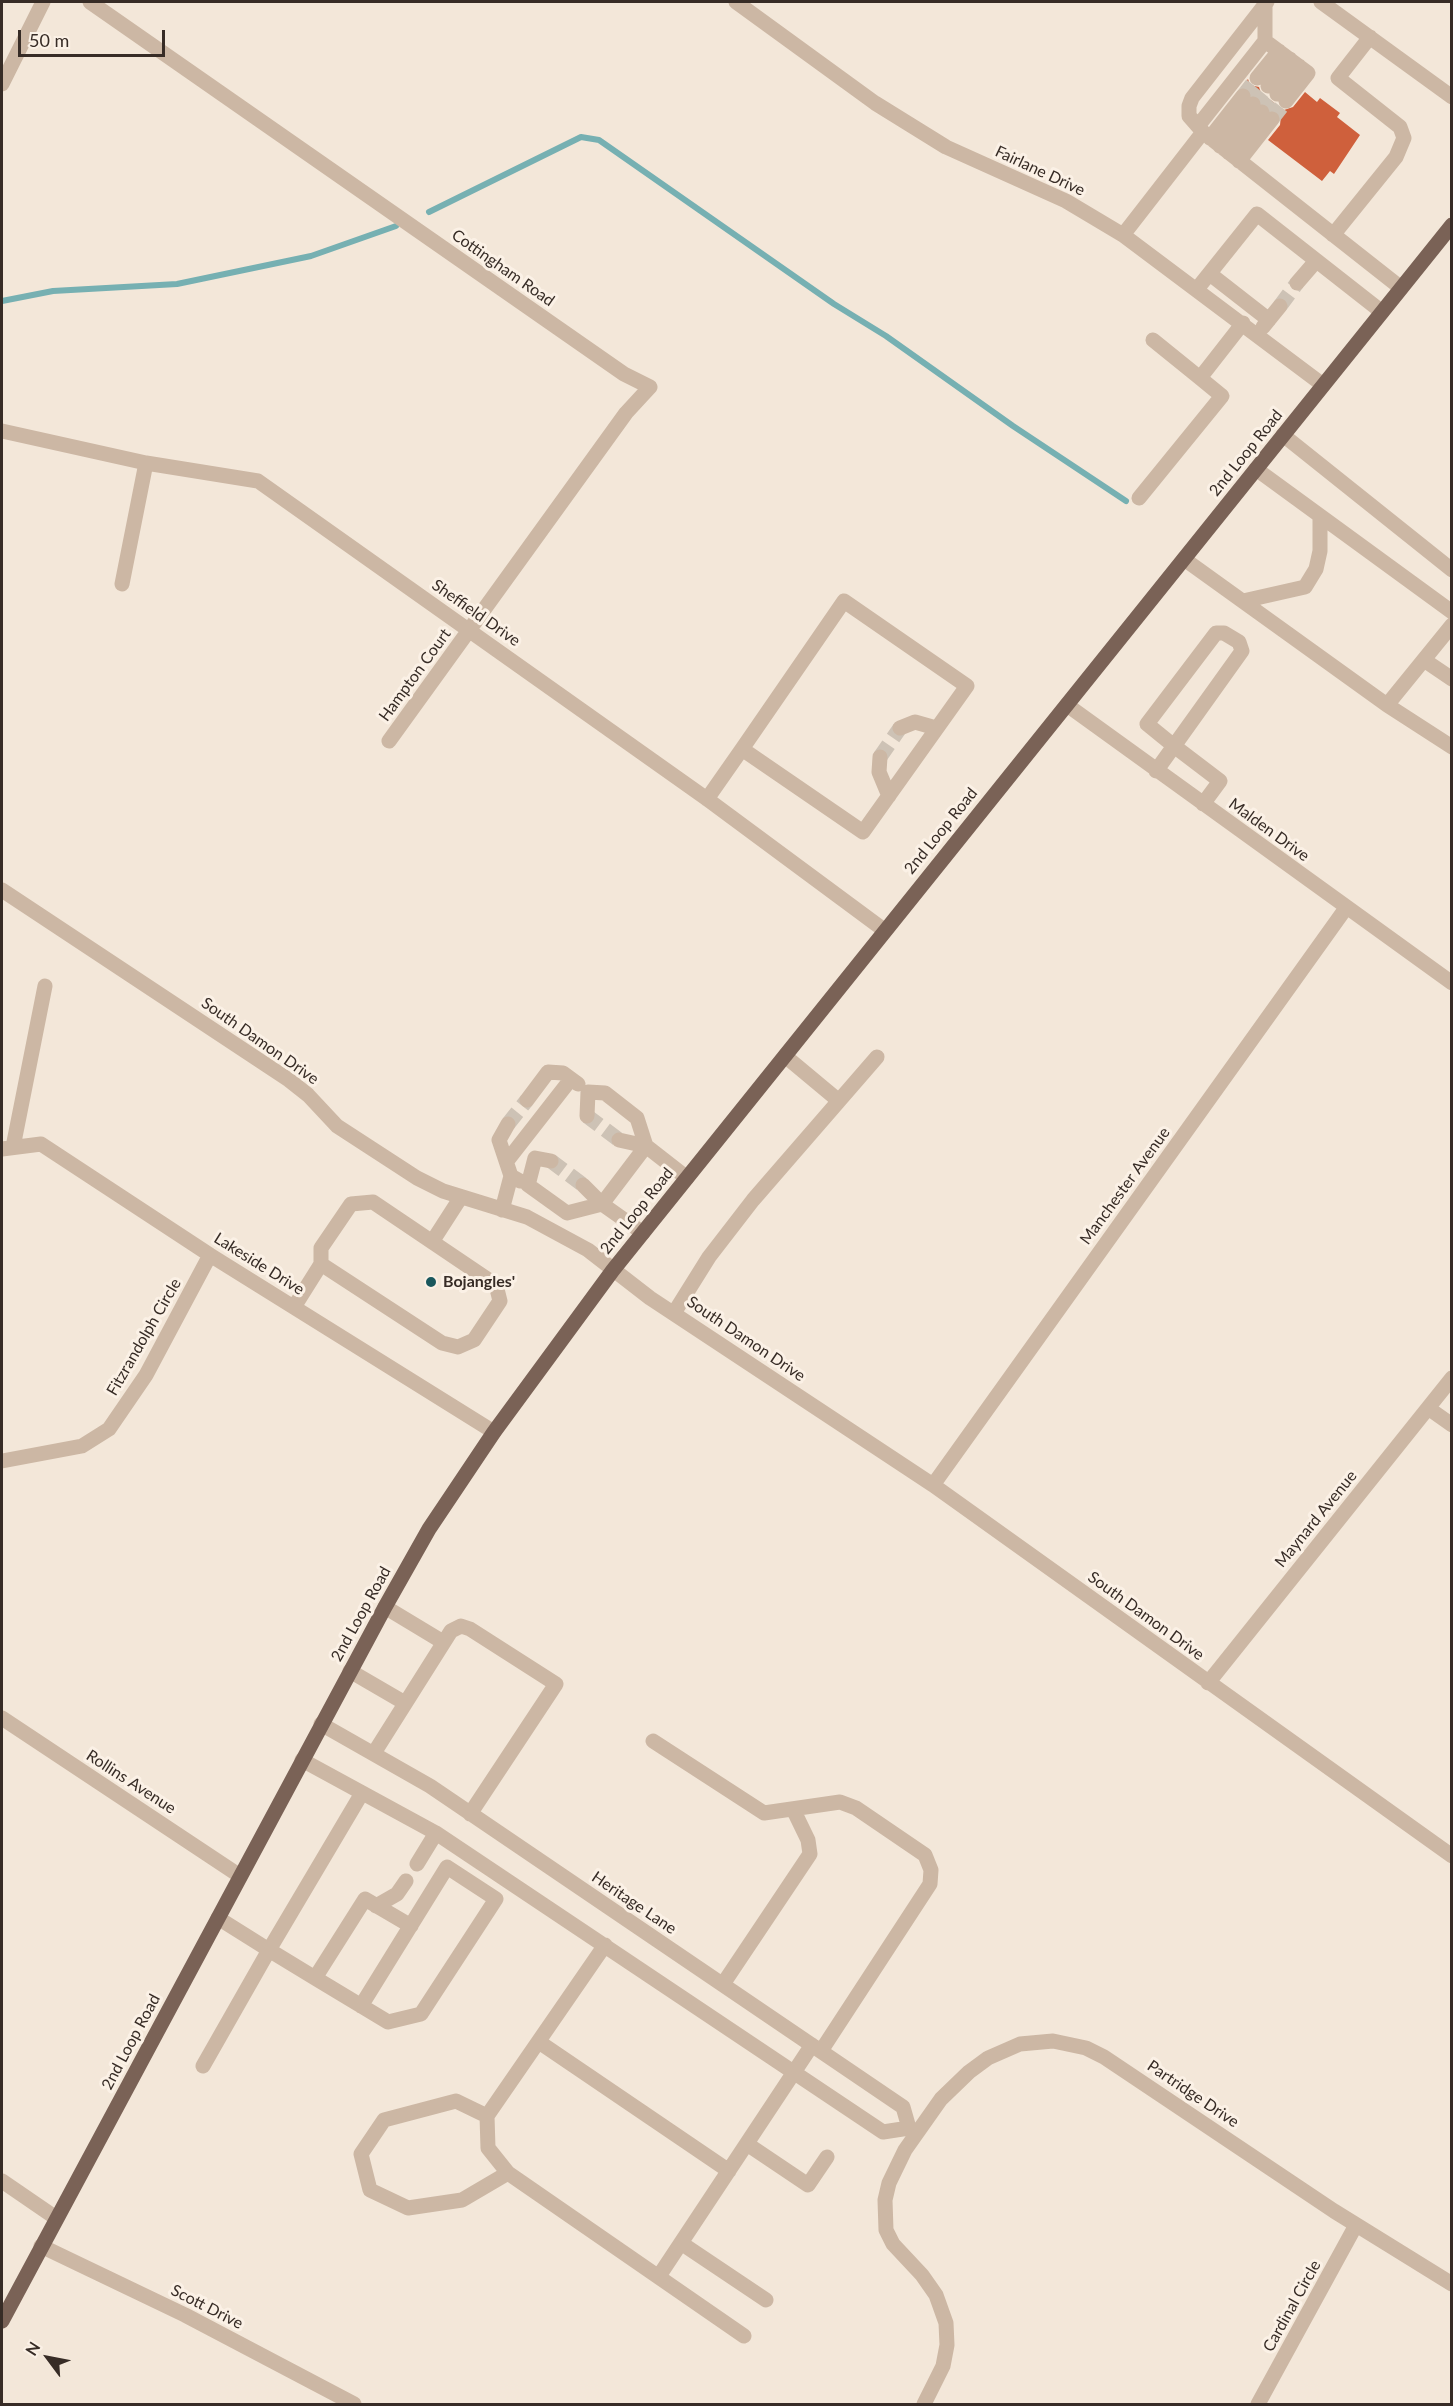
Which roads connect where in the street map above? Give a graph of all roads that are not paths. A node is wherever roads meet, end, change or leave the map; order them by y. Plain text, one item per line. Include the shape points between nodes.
1 (43, 2) edge
2 (90, 2) edge
3 (736, 2) edge
4 (1266, 2) edge
5 (1321, 2) edge
6 (1370, 37) junction
7 (1265, 40) junction
8 (1289, 59) junction
9 (2, 84) edge
10 (1452, 97) edge
11 (1216, 143) junction
12 (1452, 225) edge
13 (1123, 235) junction
14 (1333, 235) junction
15 (1316, 261) junction
16 (1210, 274) junction
17 (1298, 284) tunnel mouth
18 (1401, 288) junction
19 (1197, 289) junction
20 (1280, 306) tunnel mouth
21 (1382, 312) junction
22 (1269, 320) junction
23 (1242, 323) junction
24 (1257, 334) junction
25 (1153, 340) dead end
26 (1200, 378) junction
27 (1323, 385) junction
28 (2, 431) edge
29 (1283, 435) junction
30 (146, 463) junction
31 (1256, 469) junction
32 (1139, 498) dead end
33 (1320, 516) junction
34 (1184, 559) junction
35 (1452, 570) edge
36 (122, 584) dead end
37 (1243, 601) junction
38 (1452, 612) edge
39 (1452, 625) edge
40 (470, 630) junction
41 (1424, 660) junction
42 (1452, 679) edge
43 (1067, 705) junction
44 (1387, 705) junction
45 (900, 728) dead end
46 (936, 728) junction
47 (389, 741) dead end
48 (1174, 746) junction
49 (1452, 747) edge
50 (742, 749) junction
51 (880, 757) tunnel mouth
52 (1156, 771) junction
53 (889, 796) junction
54 (707, 799) junction
55 (1203, 804) junction
56 (2, 890) edge
57 (1346, 908) junction
58 (884, 930) junction
59 (1452, 983) edge
60 (45, 986) dead end
61 (785, 1056) junction
62 (877, 1057) dead end
63 (571, 1079) junction
64 (588, 1092) junction
65 (527, 1100) tunnel mouth
66 (839, 1101) junction
67 (587, 1116) dead end
68 (508, 1124) tunnel mouth
69 (619, 1140) tunnel mouth
70 (519, 1146) junction
71 (646, 1146) junction
72 (7, 1148) edge
73 (535, 1158) junction
74 (551, 1161) tunnel mouth
75 (509, 1169) junction
76 (687, 1178) junction
77 (528, 1185) junction
78 (583, 1185) tunnel mouth
79 (462, 1197) junction
80 (602, 1204) junction
81 (502, 1210) junction
82 (643, 1233) junction
83 (432, 1242) junction
84 (210, 1255) junction
85 (321, 1264) junction
86 (613, 1270) junction
87 (294, 1307) junction
88 (674, 1313) junction
89 (1452, 1378) edge
90 (1428, 1408) junction
91 (1452, 1425) edge
92 (494, 1432) junction
93 (2, 1461) edge
94 (933, 1485) junction
95 (385, 1607) junction
96 (443, 1642) junction
97 (350, 1671) junction
98 (1208, 1683) junction
99 (405, 1703) junction
100 (2, 1718) edge
101 (321, 1724) junction
102 (653, 1741) dead end
103 (374, 1753) junction
104 (302, 1760) junction
105 (362, 1793) junction
106 (793, 1809) junction
107 (470, 1814) junction
108 (436, 1833) junction
109 (1452, 1856) edge
110 (417, 1864) dead end
111 (240, 1876) junction
112 (406, 1881) dead end
113 (508, 1881) junction
114 (496, 1899) junction
115 (376, 1906) junction
116 (218, 1918) junction
117 (411, 1926) junction
118 (605, 1945) junction
119 (269, 1950) junction
120 (315, 1978) junction
121 (723, 1984) junction
122 (361, 2006) junction
123 (539, 2042) junction
124 (817, 2048) junction
125 (203, 2066) dead end
126 (795, 2073) junction
127 (487, 2116) junction
128 (913, 2131) junction
129 (747, 2144) junction
130 (827, 2157) dead end
131 (729, 2171) junction
132 (508, 2173) junction
133 (2, 2181) edge
134 (56, 2218) junction
135 (1356, 2225) junction
136 (681, 2243) junction
137 (41, 2246) junction
138 (658, 2276) junction
139 (1452, 2284) edge
140 (766, 2300) dead end
141 (2, 2321) edge
142 (744, 2336) dead end
143 (354, 2404) edge
144 (924, 2404) edge
145 (1258, 2404) edge

1 - 9 street
2 - 40 street, Cottingham Road via 624,374 650,387 626,413
3 - 13 street, Fairlane Drive via 875,102 946,147 1066,201
4 - 7 street
4 - 11 street via 1189,106 1189,116
5 - 6 street
6 - 10 street
6 - 14 street via 1338,78 1400,127 1404,138 1396,157
7 - 8 street
7 - 11 street
8 - 8 street via 1272,90 1308,73
11 - 11 street via 1258,108
11 - 13 street
11 - 14 street
12 - 18 main road, 2nd Loop Road
13 - 19 street, Fairlane Drive
14 - 18 street
15 - 16 street via 1257,214
15 - 17 street
15 - 21 street
16 - 19 street
16 - 22 street
18 - 21 main road, 2nd Loop Road
19 - 23 street, Fairlane Drive
20 - 22 street
21 - 27 main road, 2nd Loop Road
22 - 24 street
23 - 24 street, Fairlane Drive
23 - 26 street
24 - 27 street, Fairlane Drive
25 - 26 street
26 - 32 street via 1222,396
27 - 29 main road, 2nd Loop Road
28 - 30 street, Sheffield Drive
29 - 31 main road, 2nd Loop Road
29 - 35 street
30 - 36 street
30 - 40 street, Sheffield Drive via 258,481
31 - 33 street
31 - 34 main road, 2nd Loop Road
33 - 37 street via 1320,551 1316,569 1305,587
33 - 38 street
34 - 37 street
34 - 43 main road, 2nd Loop Road
37 - 44 street
39 - 41 street
40 - 47 street, Hampton Court
40 - 54 street, Sheffield Drive
41 - 42 street
41 - 44 street
43 - 52 street, Malden Drive
43 - 58 main road, 2nd Loop Road
44 - 49 street
45 - 46 street via 915,722
46 - 50 street via 967,686 844,601
46 - 53 street
48 - 48 street via 1242,651 1239,642 1224,633 1216,633 1147,724
48 - 52 street
48 - 55 street via 1220,781
50 - 53 street via 863,832
50 - 54 street
51 - 53 street via 879,772
52 - 55 street, Malden Drive
54 - 58 street, Sheffield Drive
55 - 57 street, Malden Drive
56 - 79 street, South Damon Drive via 289,1080 337,1126 417,1178
57 - 59 street, Malden Drive
57 - 94 street, Manchester Avenue
58 - 61 main road, 2nd Loop Road
60 - 72 street
61 - 66 street
61 - 76 main road, 2nd Loop Road
62 - 66 street
63 - 64 street
63 - 65 street via 548,1072
63 - 70 street
64 - 67 street
64 - 71 street via 605,1093 637,1118
66 - 88 street via 715,1249
68 - 75 street via 499,1140
69 - 71 street
70 - 73 street
70 - 75 street
71 - 76 street
71 - 80 street
72 - 84 street, Lakeside Drive via 41,1144
73 - 74 street
73 - 77 street
75 - 77 street
75 - 81 street
76 - 82 main road, 2nd Loop Road
77 - 80 street via 567,1213
78 - 80 street
79 - 81 street, South Damon Drive
79 - 83 street
80 - 82 street
81 - 86 street, South Damon Drive via 557,1232
82 - 86 main road, 2nd Loop Road
83 - 85 street via 374,1202 351,1204 321,1248
83 - 85 street via 496,1285 500,1301 474,1340 458,1347 442,1343
84 - 87 street, Lakeside Drive
84 - 93 street, Fitzrandolph Circle via 146,1375 109,1429 82,1446
85 - 87 street
86 - 88 street, South Damon Drive
86 - 92 main road, 2nd Loop Road
87 - 92 street, Lakeside Drive
88 - 94 street, South Damon Drive
89 - 90 street, Maynard Avenue
90 - 91 street
90 - 98 street, Maynard Avenue
92 - 95 main road, 2nd Loop Road via 429,1529
94 - 98 street, South Damon Drive
95 - 96 street
95 - 97 main road, 2nd Loop Road
96 - 99 street
96 - 107 street via 461,1626 470,1629 556,1684
97 - 99 street
97 - 101 main road, 2nd Loop Road
98 - 109 street, South Damon Drive
99 - 103 street
100 - 111 street, Rollins Avenue
101 - 103 street, Heritage Lane
101 - 104 main road, 2nd Loop Road
102 - 106 street via 764,1813
103 - 107 street, Heritage Lane
104 - 105 street
104 - 111 main road, 2nd Loop Road
105 - 108 street
105 - 119 street
106 - 121 street via 808,1840 810,1854
106 - 124 street via 840,1802 856,1808 925,1855 931,1870 930,1884
107 - 121 street, Heritage Lane
108 - 110 street
108 - 113 street
111 - 116 main road, 2nd Loop Road
112 - 115 street via 397,1894
113 - 114 street
113 - 118 street
114 - 117 street via 447,1867
114 - 122 street via 421,2014 388,2022
115 - 117 street
115 - 120 street via 365,1899
116 - 119 street
116 - 134 main road, 2nd Loop Road
117 - 122 street
118 - 123 street
118 - 126 street
119 - 120 street
119 - 125 street
120 - 122 street
121 - 124 street, Heritage Lane
123 - 127 street
123 - 131 street
124 - 126 street
124 - 128 street, Heritage Lane via 903,2107
126 - 128 street via 884,2132
126 - 129 street
127 - 132 street via 488,2148
127 - 132 street via 456,2101 384,2120 361,2154 369,2190 408,2208 462,2200
128 - 135 street, Partridge Drive via 941,2099 988,2058 1020,2044 1053,2041 1086,2048 1104,2056
128 - 144 street, Partridge Drive via 890,2183 884,2218 892,2244 936,2295 946,2323 943,2366
129 - 130 street via 808,2185
129 - 131 street
131 - 136 street
132 - 138 street
133 - 134 street
134 - 137 main road, 2nd Loop Road
135 - 139 street, Partridge Drive
135 - 145 street, Cardinal Circle
136 - 138 street
136 - 140 street
137 - 141 main road, 2nd Loop Road
137 - 143 street, Scott Drive via 185,2315
138 - 142 street

